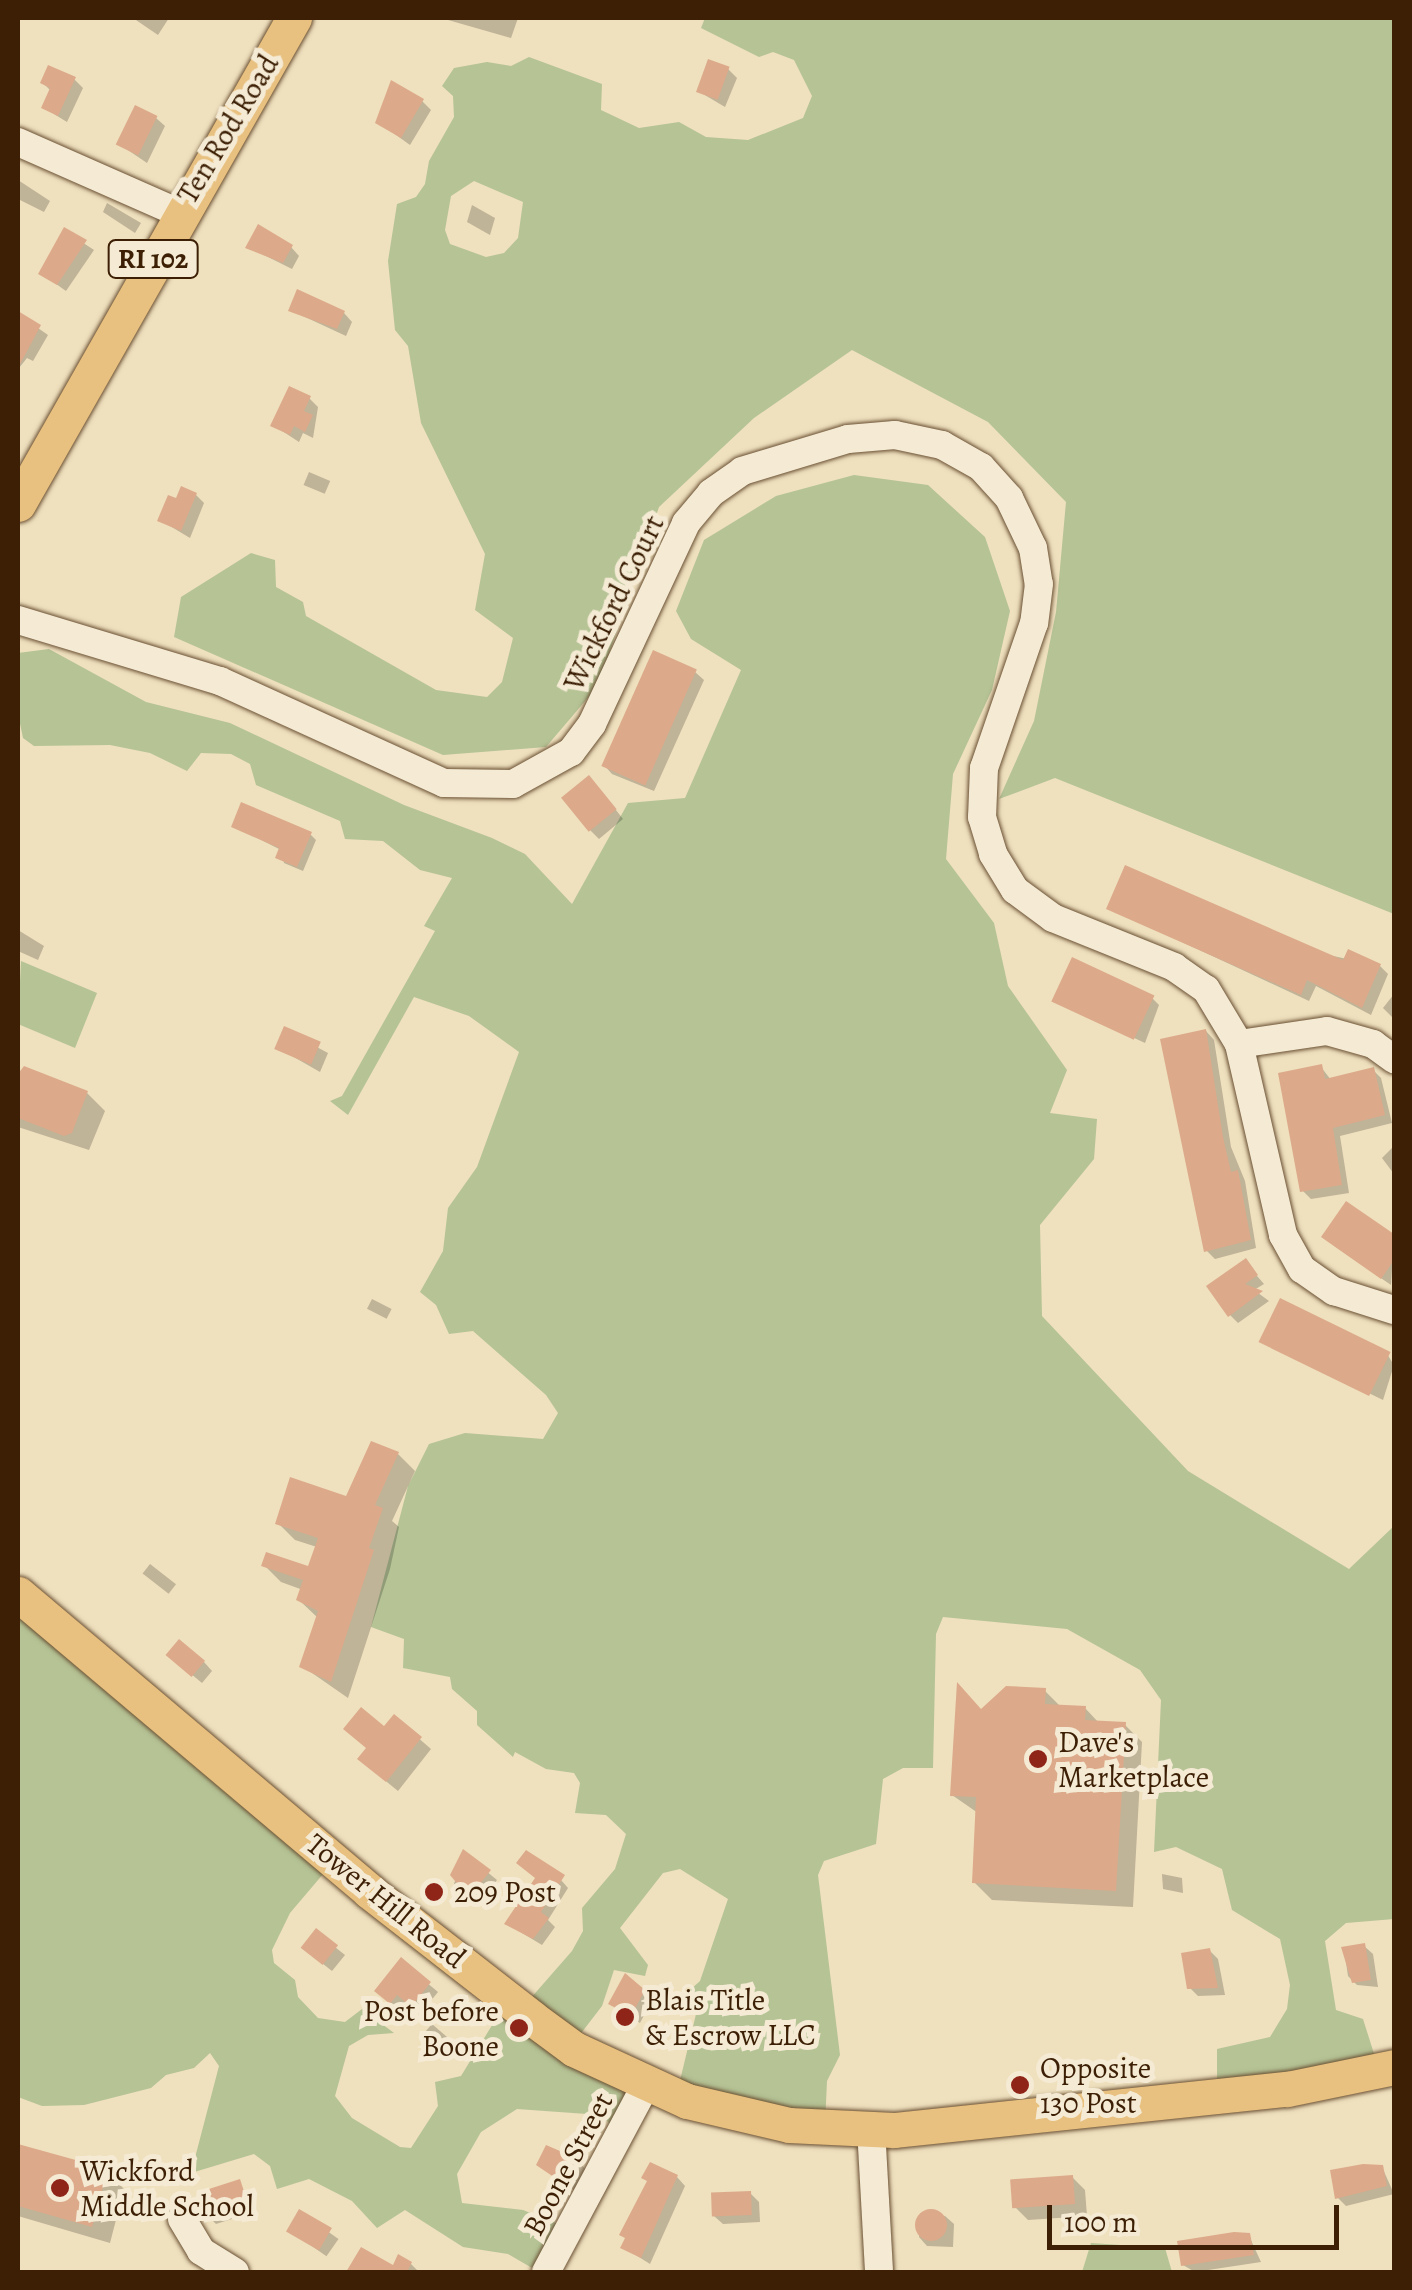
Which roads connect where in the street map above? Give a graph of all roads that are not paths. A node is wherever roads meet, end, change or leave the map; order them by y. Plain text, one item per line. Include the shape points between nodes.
1 (294, 18) edge
2 (18, 142) edge
3 (178, 213) junction
4 (18, 504) edge
5 (18, 620) edge
6 (1238, 1044) junction
7 (1394, 1059) edge
8 (1394, 1310) edge
9 (18, 1594) edge
10 (1394, 2067) edge
11 (646, 2085) junction
12 (871, 2128) junction
13 (182, 2220) dead end
14 (235, 2272) edge
15 (546, 2272) edge
16 (879, 2272) edge

1 - 3 main road, Ten Rod Road / RI 102
2 - 3 street
3 - 4 main road, Ten Rod Road / RI 102
5 - 6 street, Wickford Court via 220,681 444,783 514,784 571,752 592,724 686,523 711,493 742,472 848,440 895,435 942,444 981,467 1009,498 1033,548 1039,584 1034,624 984,768 982,816 993,854 1015,890 1053,918 1174,967 1206,989
6 - 7 street via 1327,1031 1373,1044
6 - 8 street, Wickford Court via 1282,1235 1302,1268 1334,1291
9 - 11 main road, Tower Hill Road via 369,1891 574,2049
10 - 12 main road, Tower Hill Road via 1287,2089
11 - 12 main road, Tower Hill Road via 789,2125
11 - 15 street, Boone Street
12 - 16 street
13 - 14 street via 201,2250

